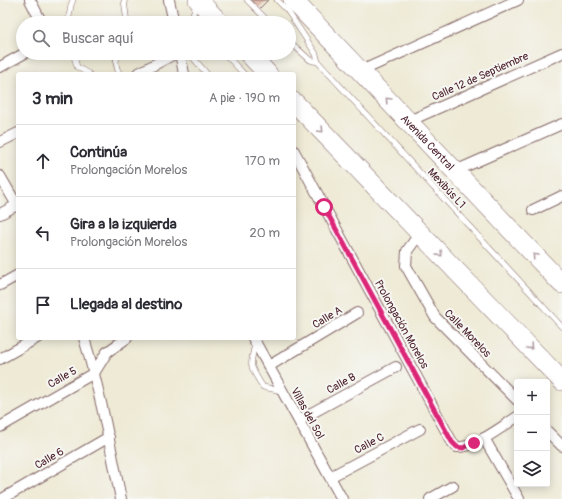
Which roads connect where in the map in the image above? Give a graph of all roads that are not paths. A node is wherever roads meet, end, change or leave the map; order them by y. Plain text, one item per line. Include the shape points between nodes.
1 (30, 0) edge
2 (73, 0) edge
3 (124, 0) edge
4 (168, 0) edge
5 (198, 0) edge
6 (247, 0) edge
7 (277, 0) edge
8 (293, 0) edge
9 (518, 0) edge
10 (38, 16) edge
11 (69, 16) edge
12 (126, 16) edge
13 (172, 16) edge
14 (194, 16) edge
15 (213, 16) edge
16 (263, 16) edge
17 (291, 16) edge
18 (296, 24) edge
19 (296, 47) edge
20 (562, 53) edge
21 (16, 58) edge
22 (75, 60) edge
23 (116, 60) edge
24 (163, 60) edge
25 (181, 60) edge
26 (195, 60) edge
27 (231, 60) edge
28 (255, 60) edge
29 (318, 62) junction
30 (0, 67) edge
31 (361, 71) junction
32 (86, 72) edge
33 (119, 72) edge
34 (141, 72) edge
35 (184, 72) edge
36 (205, 72) edge
37 (242, 72) edge
38 (266, 72) edge
39 (296, 104) edge
40 (409, 121) junction
41 (562, 124) edge
42 (16, 134) edge
43 (0, 142) edge
44 (296, 155) edge
45 (455, 171) junction
46 (0, 176) edge
47 (562, 196) edge
48 (16, 204) edge
49 (16, 206) edge
50 (533, 210) dead end
51 (0, 214) edge
52 (420, 233) junction
53 (558, 275) edge
54 (16, 276) edge
55 (0, 285) edge
56 (357, 313) dead end
57 (562, 327) edge
58 (33, 340) edge
59 (85, 340) edge
60 (124, 340) edge
61 (254, 340) edge
62 (0, 359) edge
63 (269, 366) junction
64 (555, 366) edge
65 (396, 367) dead end
66 (94, 373) junction
67 (562, 381) edge
68 (282, 391) junction
69 (514, 397) edge
70 (514, 419) edge
71 (299, 420) junction
72 (0, 427) edge
73 (420, 429) dead end
74 (550, 433) edge
75 (109, 437) junction
76 (484, 438) junction
77 (562, 446) edge
78 (330, 477) junction
79 (453, 486) dead end
80 (2, 499) edge
81 (121, 499) edge
82 (342, 499) edge
83 (430, 499) edge
84 (519, 499) edge

1 - 10 street
2 - 11 lane
3 - 12 lane
4 - 13 street
5 - 14 lane
5 - 15 highway
6 - 16 lane
7 - 17 lane, Mexibús L1
8 - 31 highway, Avenida Central
9 - 31 street
18 - 29 lane, Mexibús L1 via 316,54
19 - 29 lane, Mexibús L1 via 310,60
20 - 40 street, Calle 12 de Septiembre
21 - 30 street
22 - 32 lane via 77,67
23 - 33 lane
24 - 34 street
25 - 35 street
26 - 36 lane
27 - 37 lane
28 - 38 highway
29 - 57 lane, Mexibús L1
40 -> 31 highway, Avenida Central
39 -> 52 highway
40 - 45 highway, Avenida Central
41 - 45 street
42 - 43 street
44 - 76 street, Prolongación Morelos via 452,442 463,448
53 -> 45 highway, Avenida Central
46 - 48 street
47 - 50 street
49 - 51 street
52 -> 64 highway
52 - 69 street, Calle Morelos via 408,251 406,266 435,317
54 - 55 street
56 - 63 street, Calle A
58 - 62 street
59 - 66 street
60 - 66 street, Calle 5 via 107,352
61 - 63 street, Villas del Sol
61 - 68 lane via 251,368 263,387
63 - 68 street, Villas del Sol
64 - 67 highway
65 - 71 street, Calle B
66 - 72 street, Calle 5
66 - 75 street
68 - 71 street, Villas del Sol
70 - 76 street, Prolongación Morelos
71 - 78 street, Villas del Sol
73 - 78 street, Calle C
74 - 77 street
75 - 80 street, Calle 6
75 - 81 street
76 - 84 street
78 - 82 street, Villas del Sol
79 - 83 street

